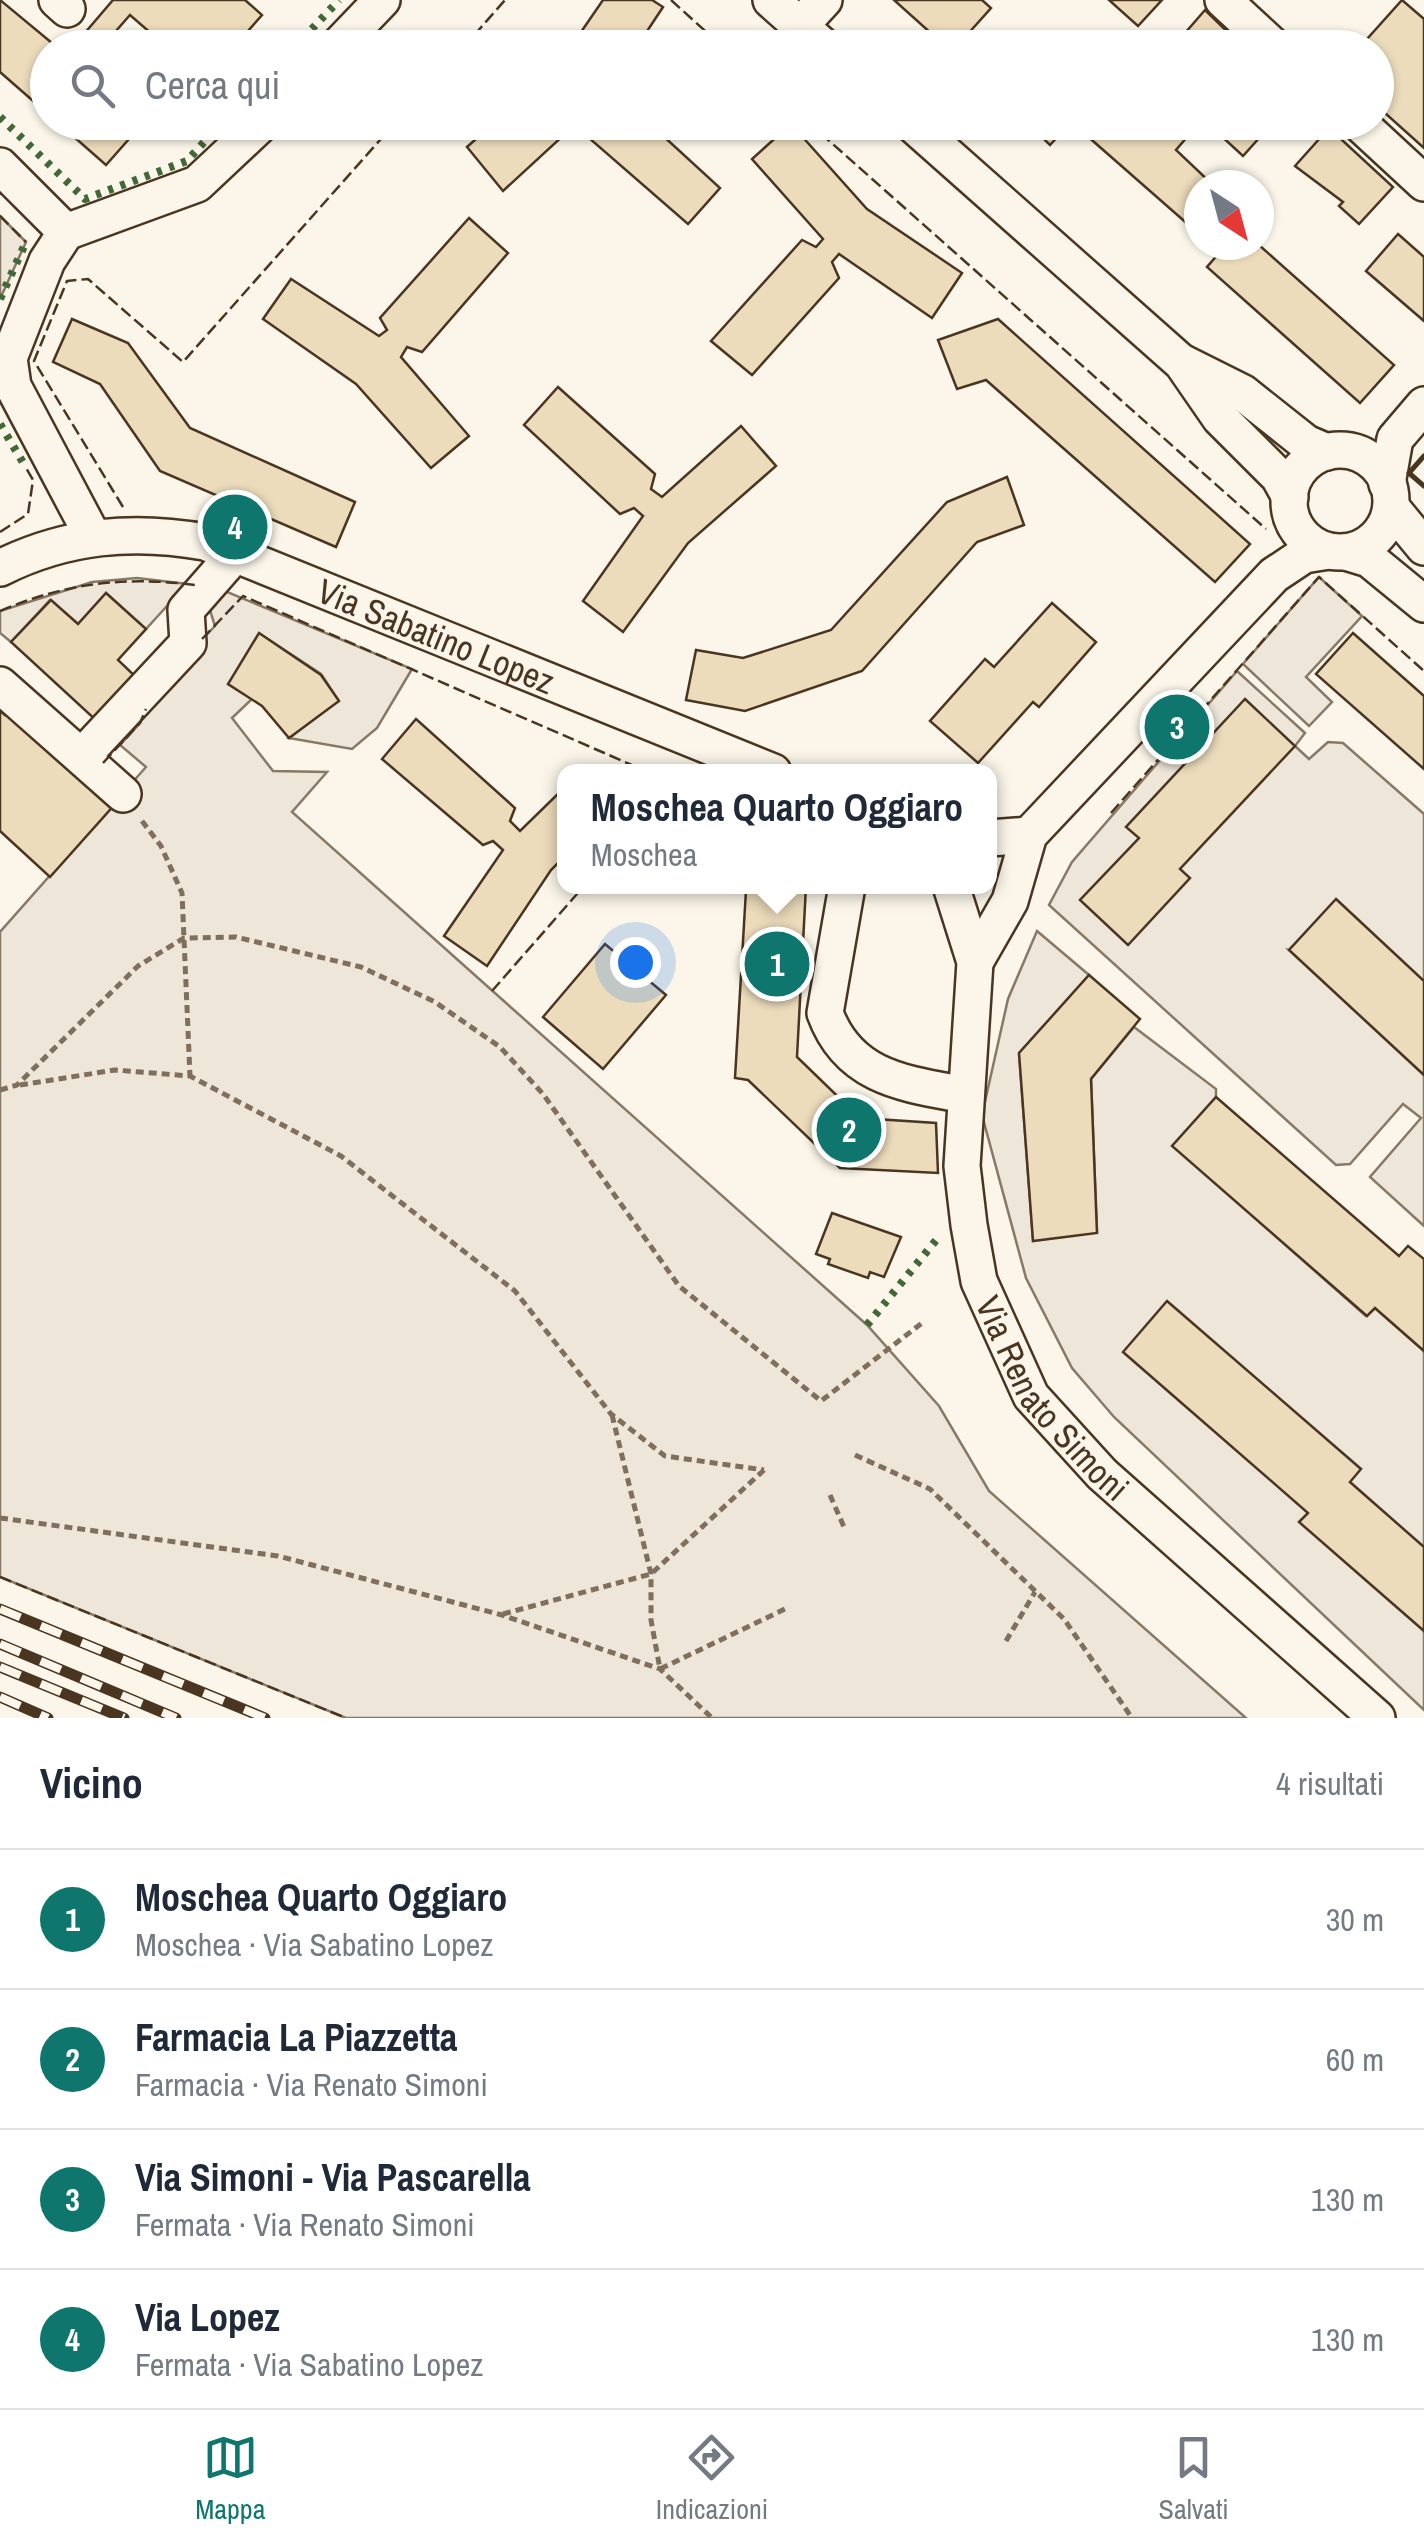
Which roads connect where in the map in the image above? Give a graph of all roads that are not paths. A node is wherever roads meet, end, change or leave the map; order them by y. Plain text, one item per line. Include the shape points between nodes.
1 (382, 0) edge
2 (771, 0) edge
3 (1223, 0) edge
4 (816, 24) edge
5 (353, 30) edge
6 (1256, 30) edge
7 (244, 140) edge
8 (930, 140) edge
9 (1377, 140) edge
10 (0, 166) edge
11 (1424, 183) edge
12 (66, 232) junction
13 (1182, 363) junction
14 (1424, 404) edge
15 (1398, 432) junction
16 (1340, 452) junction
17 (1389, 496) junction
18 (1291, 508) junction
19 (93, 537) junction
20 (1424, 547) edge
21 (1338, 551) junction
22 (236, 554) junction
23 (0, 568) edge
24 (1274, 575) junction
25 (1424, 604) edge
26 (0, 686) edge
27 (88, 750) dead end
28 (753, 764) edge
29 (123, 794) road end
30 (1028, 835) junction
31 (997, 837) edge
32 (846, 894) edge
33 (954, 894) edge
34 (975, 962) junction
35 (966, 1095) junction
36 (1377, 1718) edge

1 - 5 street
2 - 4 street
3 - 6 street
7 - 12 street via 198,184
8 - 13 street
9 - 11 street
10 - 12 street
12 - 19 street via 46,261 10,370
13 - 16 street via 1243,392 1306,442
13 - 18 street via 1220,418 1279,477
14 - 15 street
15 - 16 street via 1378,445
15 - 17 street via 1389,460
16 - 17 street via 1374,463
16 - 18 street via 1299,471
17 - 20 street
17 - 21 street via 1376,538
18 - 21 street via 1313,545
18 - 24 street via 1289,548
19 - 22 street, Via Sabatino Lopez via 168,535
19 - 23 street, Via Sabatino Lopez via 47,546
21 - 24 street, Via Renato Simoni via 1304,555
21 - 25 street via 1368,560
22 - 27 street via 186,610 188,643
22 - 28 street, Via Sabatino Lopez
24 - 30 street, Via Renato Simoni
26 - 29 street
30 - 31 street
30 - 34 street, Via Renato Simoni via 1010,901
32 - 35 street via 825,1013 831,1029 876,1076
33 - 34 street, Via Renato Simoni
34 - 35 street, Via Renato Simoni
35 - 36 street, Via Renato Simoni via 962,1166 979,1281 1031,1396 1102,1474

